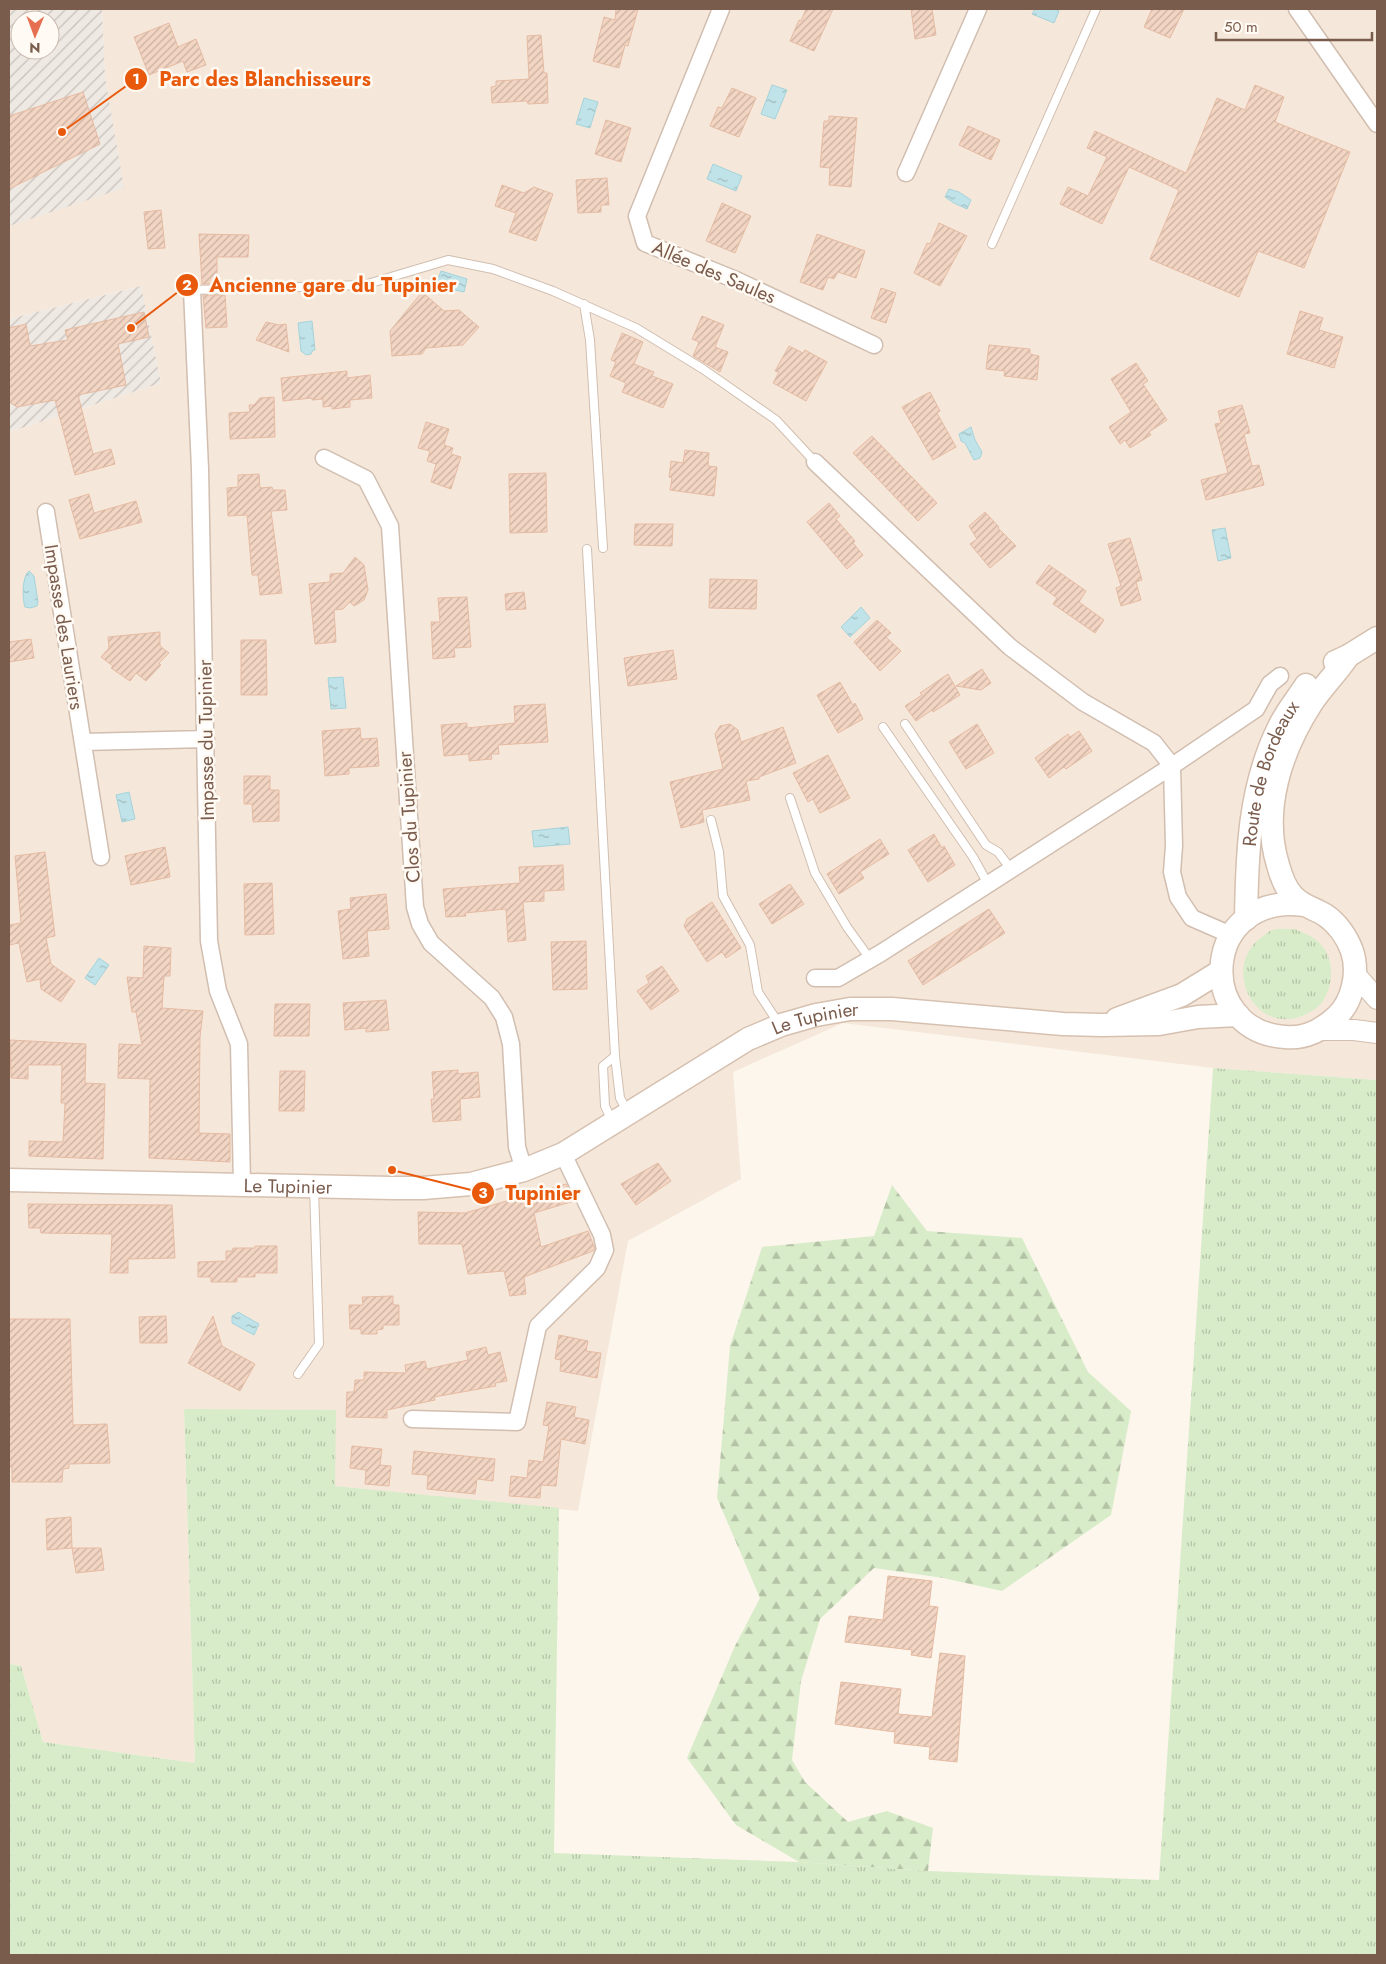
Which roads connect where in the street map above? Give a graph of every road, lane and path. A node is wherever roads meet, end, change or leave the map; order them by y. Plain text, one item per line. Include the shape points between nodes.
1 (721, 9) edge
2 (978, 9) edge
3 (1096, 9) edge
4 (1302, 12) edge
5 (1377, 124) edge
6 (906, 173) dead end
7 (992, 244) dead end
8 (192, 290) joint
9 (584, 304) junction
10 (874, 345) dead end
11 (324, 458) dead end
12 (815, 462) joint
13 (46, 512) dead end
14 (603, 548) dead end
15 (586, 549) dead end
16 (1377, 638) edge
17 (1348, 656) junction
18 (1280, 676) dead end
19 (905, 724) dead end
20 (883, 727) dead end
21 (206, 739) junction
22 (82, 742) junction
23 (1172, 766) junction
24 (790, 798) dead end
25 (711, 820) dead end
26 (101, 857) dead end
27 (1011, 869) junction
28 (988, 884) junction
29 (1304, 906) junction
30 (1238, 927) junction
31 (870, 959) junction
32 (1221, 971) junction
33 (1355, 974) junction
34 (815, 978) dead end
35 (1377, 999) edge
36 (1238, 1015) junction
37 (781, 1025) junction
38 (1102, 1025) junction
39 (1318, 1030) junction
40 (1377, 1034) edge
41 (615, 1056) junction
42 (620, 1118) junction
43 (563, 1154) junction
44 (524, 1170) junction
45 (9, 1180) edge
46 (242, 1184) junction
47 (314, 1186) junction
48 (298, 1374) dead end
49 (412, 1419) dead end

1 - 10 street, Allée des Saules via 637,216 645,243 736,280
2 - 6 street
3 - 7 lane
4 - 5 street
8 - 9 lane via 364,284 448,260 493,269
8 - 21 street, Impasse du Tupinier
9 - 12 lane via 636,328 702,369 776,420
9 - 14 lane via 590,340
11 - 44 street, Clos du Tupinier via 366,480 390,526 415,907 431,943 492,998 504,1017 511,1044 517,1147
12 - 23 street via 1010,647 1084,702 1154,743
13 - 22 street, Impasse des Lauriers
15 - 41 lane
16 - 17 main road, Route de Bordeaux
17 - 29 main road, Route de Bordeaux via 1304,715 1289,745 1273,793 1271,823 1274,851 1285,885
17 - 30 main road, Route de Bordeaux via 1329,664 1308,683 1279,726 1262,765
18 - 23 street, Le Tupinier via 1270,684 1256,709
19 - 27 lane via 986,845 998,852
20 - 28 lane
21 - 22 street
21 - 46 street, Impasse du Tupinier via 209,941 218,991 240,1044
22 - 26 street, Impasse des Lauriers
23 - 27 street, Le Tupinier
23 - 30 street via 1172,872 1178,897 1192,918
24 - 31 lane via 815,873
25 - 37 lane via 719,852 723,896 750,945 758,992
27 - 28 street, Le Tupinier
28 - 31 street, Le Tupinier
29 - 30 main road via 1273,905 1259,910
29 - 33 main road via 1325,915 1342,931 1352,951
30 - 32 main road via 1223,953
31 - 34 street, Le Tupinier via 838,978
32 - 36 main road via 1228,1002
32 - 38 main road via 1182,995
33 - 35 street
33 - 39 main road via 1350,997 1337,1016
36 - 38 main road, Le Tupinier via 1198,1017 1159,1024
36 - 39 main road via 1248,1025 1275,1037 1304,1036
37 - 38 main road, Le Tupinier via 850,1009 892,1009
37 - 42 main road, Le Tupinier via 748,1039
39 - 40 street
41 - 42 lane
41 - 42 lane via 603,1066 604,1106
42 - 43 main road, Le Tupinier
43 - 44 main road, Le Tupinier
43 - 49 street via 602,1235 605,1250 597,1268 538,1326 517,1422
44 - 47 main road, Le Tupinier via 471,1184 423,1188
45 - 46 main road, Le Tupinier
46 - 47 main road, Le Tupinier
47 - 48 lane via 319,1344

